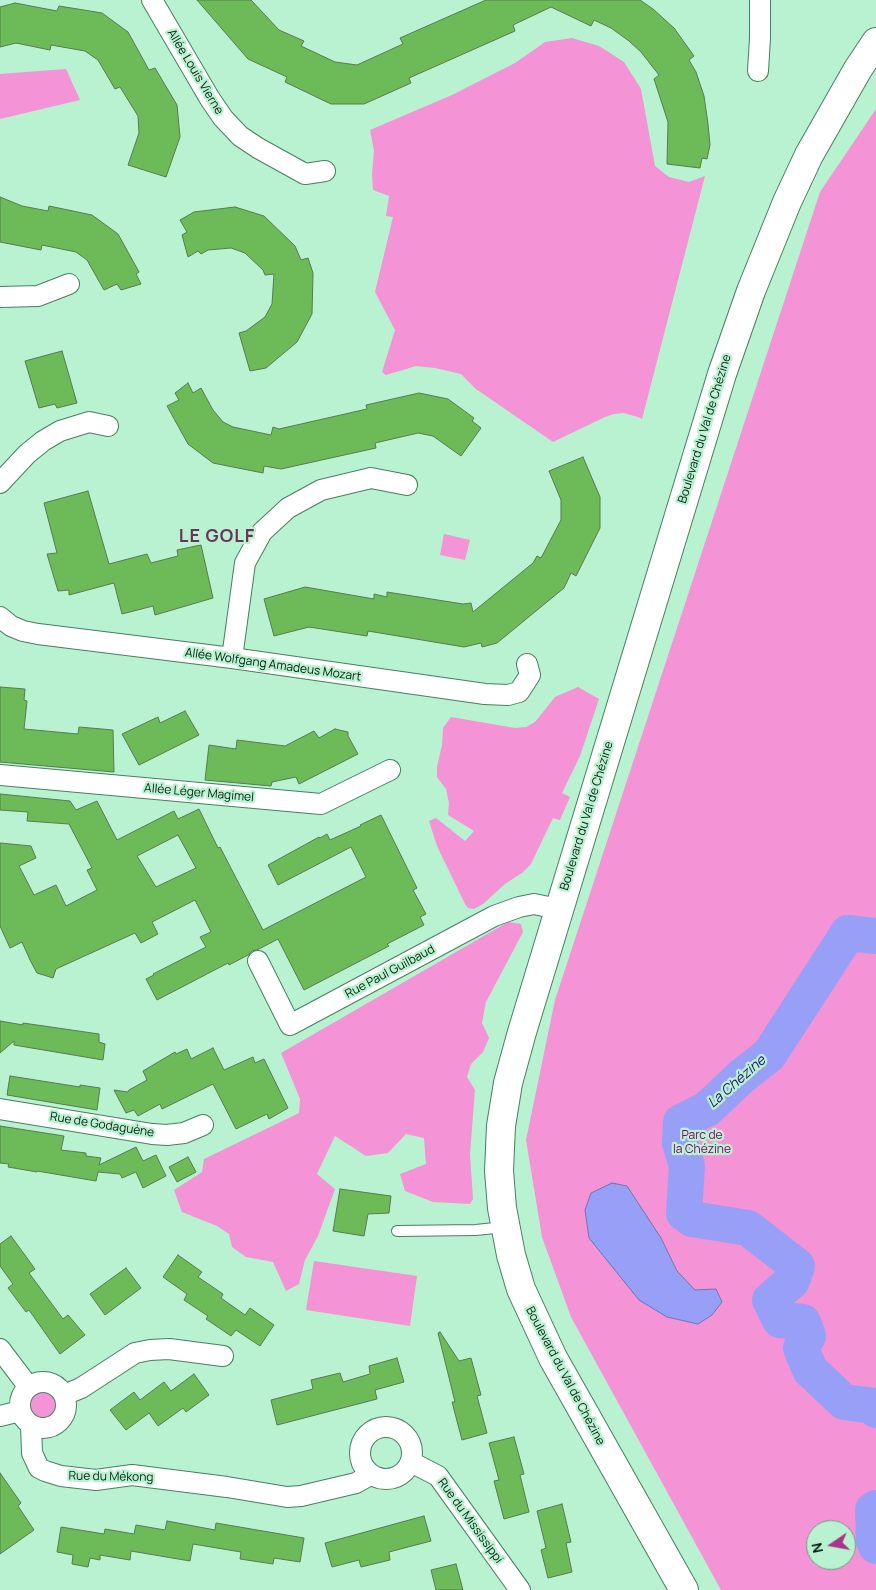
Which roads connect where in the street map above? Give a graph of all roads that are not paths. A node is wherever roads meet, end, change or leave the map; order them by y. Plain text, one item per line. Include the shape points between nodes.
1 (152, 0) edge
2 (760, 0) edge
3 (876, 42) edge
4 (758, 71) dead end
5 (325, 171) dead end
6 (69, 284) dead end
7 (0, 297) edge
8 (108, 426) dead end
9 (0, 483) edge
10 (407, 485) dead end
11 (0, 617) edge
12 (232, 658) junction
13 (527, 664) dead end
14 (390, 770) dead end
15 (0, 775) edge
16 (558, 909) junction
17 (258, 962) dead end
18 (0, 1109) edge
19 (203, 1125) dead end
20 (505, 1227) junction
21 (397, 1231) dead end
22 (0, 1349) edge
23 (223, 1356) dead end
24 (28, 1386) junction
25 (64, 1395) junction
26 (0, 1416) edge
27 (25, 1418) junction
28 (411, 1462) junction
29 (370, 1475) junction
30 (520, 1590) edge
31 (684, 1590) edge

1 - 5 street, Allée Louis Vierne via 210,98 240,136 305,174
2 - 4 street
3 - 16 street, Boulevard du Val de Chézine via 809,156 751,291 710,410
6 - 7 street via 38,296
8 - 9 street via 89,422 60,431 27,454
10 - 12 street via 371,478 321,490 288,508 262,532 245,562
11 - 12 street, Allée Wolfgang Amadeus Mozart via 11,626 38,634
12 - 13 street, Allée Wolfgang Amadeus Mozart via 508,695 518,692 530,675
14 - 15 street, Allée Léger Magimel via 321,804
16 - 17 street, Rue Paul Guilbaud via 534,904 494,916 290,1025
16 - 20 street, Boulevard du Val de Chézine via 508,1082 499,1170
18 - 19 street, Rue de Godaguène via 152,1134 184,1133
20 - 21 lane
20 - 31 street, Boulevard du Val de Chézine via 521,1289 535,1322
22 - 24 street
23 - 25 street via 169,1349 135,1353 81,1388
24 - 25 street via 48,1382
24 - 27 street via 20,1397
25 - 27 street via 66,1410 58,1423 45,1429
26 - 27 street
27 - 29 street, Rue du Mékong via 32,1453 40,1468 61,1476 96,1480 132,1475 287,1498 356,1482
28 - 29 street via 400,1476 389,1480
28 - 29 street via 412,1446 408,1438 395,1428 383,1427 372,1431 361,1444 362,1464
28 - 30 street, Rue du Mississippi via 438,1476

